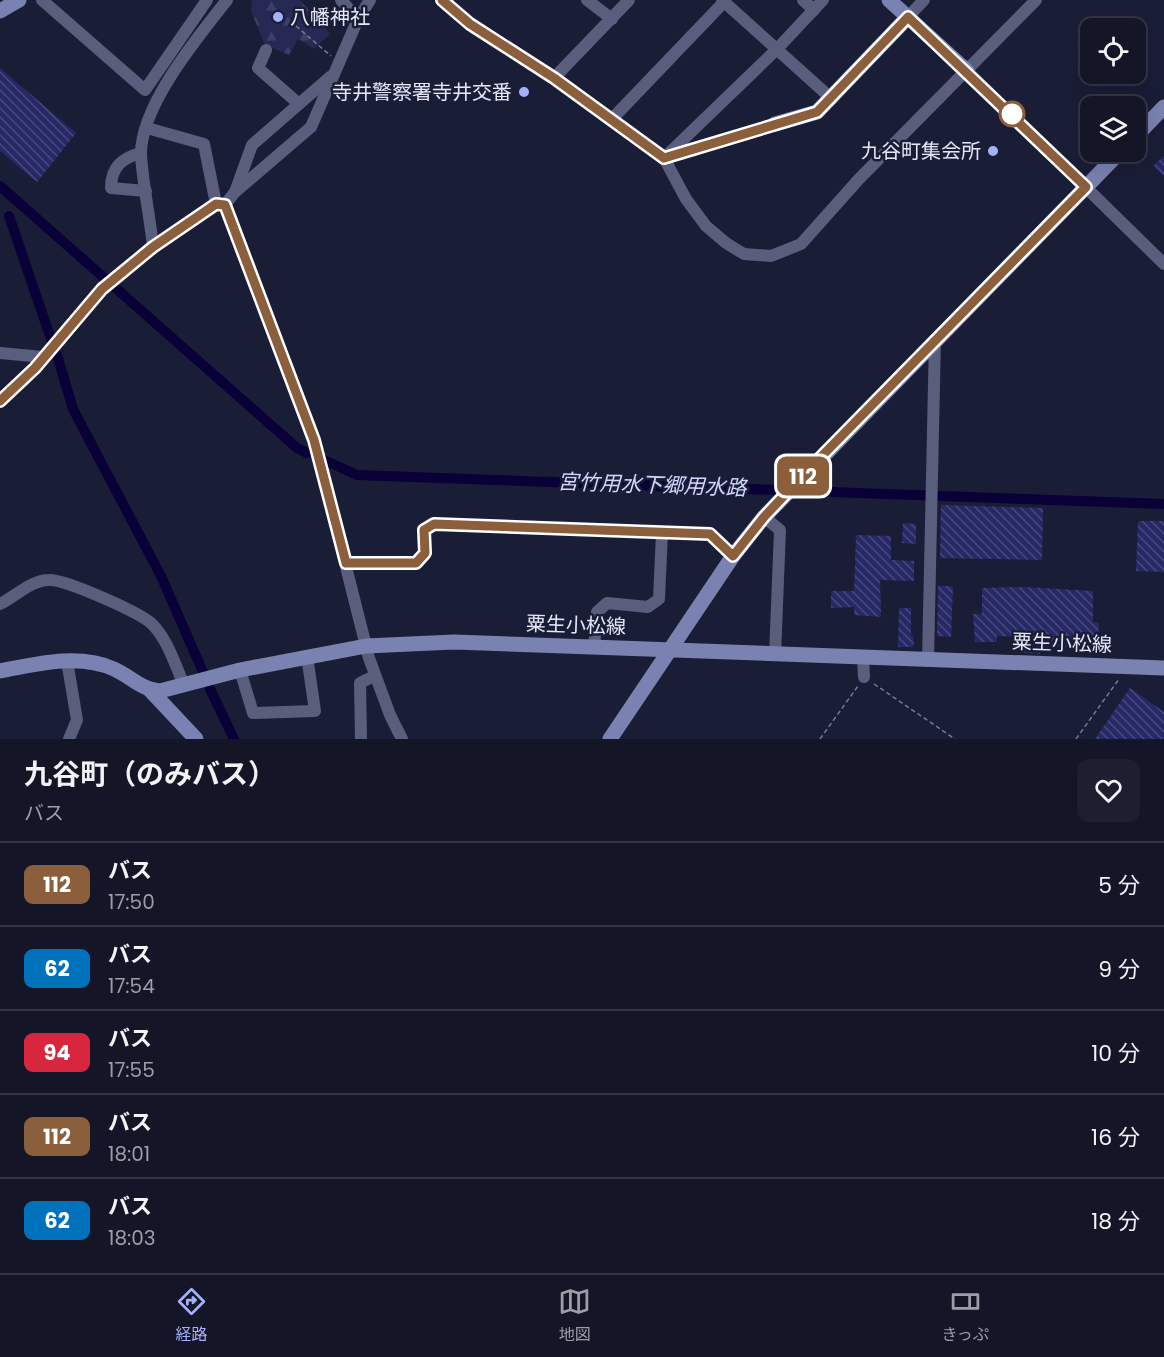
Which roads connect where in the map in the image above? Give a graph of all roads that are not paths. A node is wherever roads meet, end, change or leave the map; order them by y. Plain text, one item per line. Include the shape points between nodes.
1 (19, 0) edge
2 (42, 0) edge
3 (207, 0) edge
4 (227, 0) edge
5 (341, 0) edge
6 (370, 0) edge
7 (442, 0) edge
8 (587, 0) edge
9 (629, 0) edge
10 (804, 0) edge
11 (823, 0) edge
12 (889, 0) edge
13 (924, 0) edge
14 (1036, 0) edge
15 (723, 1) edge
16 (814, 10) junction
17 (0, 11) edge
18 (908, 17) junction
19 (358, 19) junction
20 (612, 19) junction
21 (777, 48) junction
22 (266, 50) dead end
23 (336, 68) junction
24 (967, 70) junction
25 (554, 78) junction
26 (832, 99) junction
27 (299, 104) junction
28 (1164, 106) edge
29 (611, 120) junction
30 (776, 124) joint
31 (1146, 125) edge
32 (147, 128) junction
33 (141, 153) junction
34 (664, 158) junction
35 (1110, 162) edge
36 (1086, 187) junction
37 (146, 191) junction
38 (234, 193) junction
39 (220, 204) junction
40 (153, 247) junction
41 (1164, 264) edge
42 (935, 339) junction
43 (0, 353) edge
44 (43, 357) junction
45 (0, 401) edge
46 (764, 517) junction
47 (662, 533) junction
48 (733, 556) junction
49 (346, 563) junction
50 (0, 604) edge
51 (366, 646) junction
52 (594, 647) junction
53 (670, 651) junction
54 (775, 655) junction
55 (306, 656) junction
56 (863, 658) junction
57 (928, 660) junction
58 (67, 661) junction
59 (1164, 668) edge
60 (240, 670) junction
61 (0, 671) edge
62 (374, 676) junction
63 (864, 677) road end
64 (184, 686) junction
65 (150, 690) junction
66 (69, 739) edge
67 (196, 739) edge
68 (361, 739) edge
69 (402, 739) edge
70 (609, 739) edge

1 - 17 main road
2 - 3 street via 145,90
4 - 32 street via 170,75
5 - 19 street
6 - 19 street
7 - 25 street via 470,24
8 - 20 street
9 - 20 street
10 - 16 street
11 - 16 street
12 - 18 main road
13 - 18 street
14 - 24 street
15 - 21 street
15 - 29 street
16 - 21 street
18 - 24 main road
18 - 26 main road
19 - 23 street
20 - 25 street
21 - 26 street
21 - 34 street
22 - 27 street via 258,68
23 - 27 street
23 - 38 street via 311,127
24 - 34 street via 801,244 771,256 744,254 706,226
24 - 36 street
25 - 29 street
26 - 30 main road via 817,112
27 - 38 street via 252,145
28 - 31 main road
29 - 34 street
30 - 34 street
32 - 33 street
32 - 39 street via 204,144
33 - 37 street
33 - 37 street via 126,157 111,175 111,188
35 - 36 main road
36 - 41 street
36 - 42 main road
37 - 40 street
38 - 39 street
39 - 40 street
39 - 49 street via 314,440
40 - 44 street via 102,289
42 - 46 main road
42 - 57 street
43 - 44 street
44 - 45 street
46 - 48 main road
46 - 54 street via 780,530
47 - 48 street via 710,534
47 - 49 street via 434,524 424,530 425,553 416,563
47 - 52 street via 659,599 648,607 607,603 597,612
48 - 53 main road
49 - 51 street
50 - 64 street via 32,583 50,580 65,582 110,602 150,622 163,638
51 - 52 main road, 粟生小松線 via 454,642
51 - 55 main road, 粟生小松線
51 - 62 street
52 - 53 main road, 粟生小松線
53 - 54 main road, 粟生小松線
53 - 70 main road
54 - 56 main road, 粟生小松線
55 - 60 main road, 粟生小松線
55 - 60 street via 315,711 253,713
56 - 57 main road, 粟生小松線
56 - 63 street
57 - 59 main road, 粟生小松線
58 - 61 main road
58 - 65 main road via 94,662 115,669
58 - 66 street via 77,720
60 - 64 main road, 粟生小松線
62 - 68 street via 360,683
62 - 69 street
64 - 65 main road, 粟生小松線
65 - 67 main road

